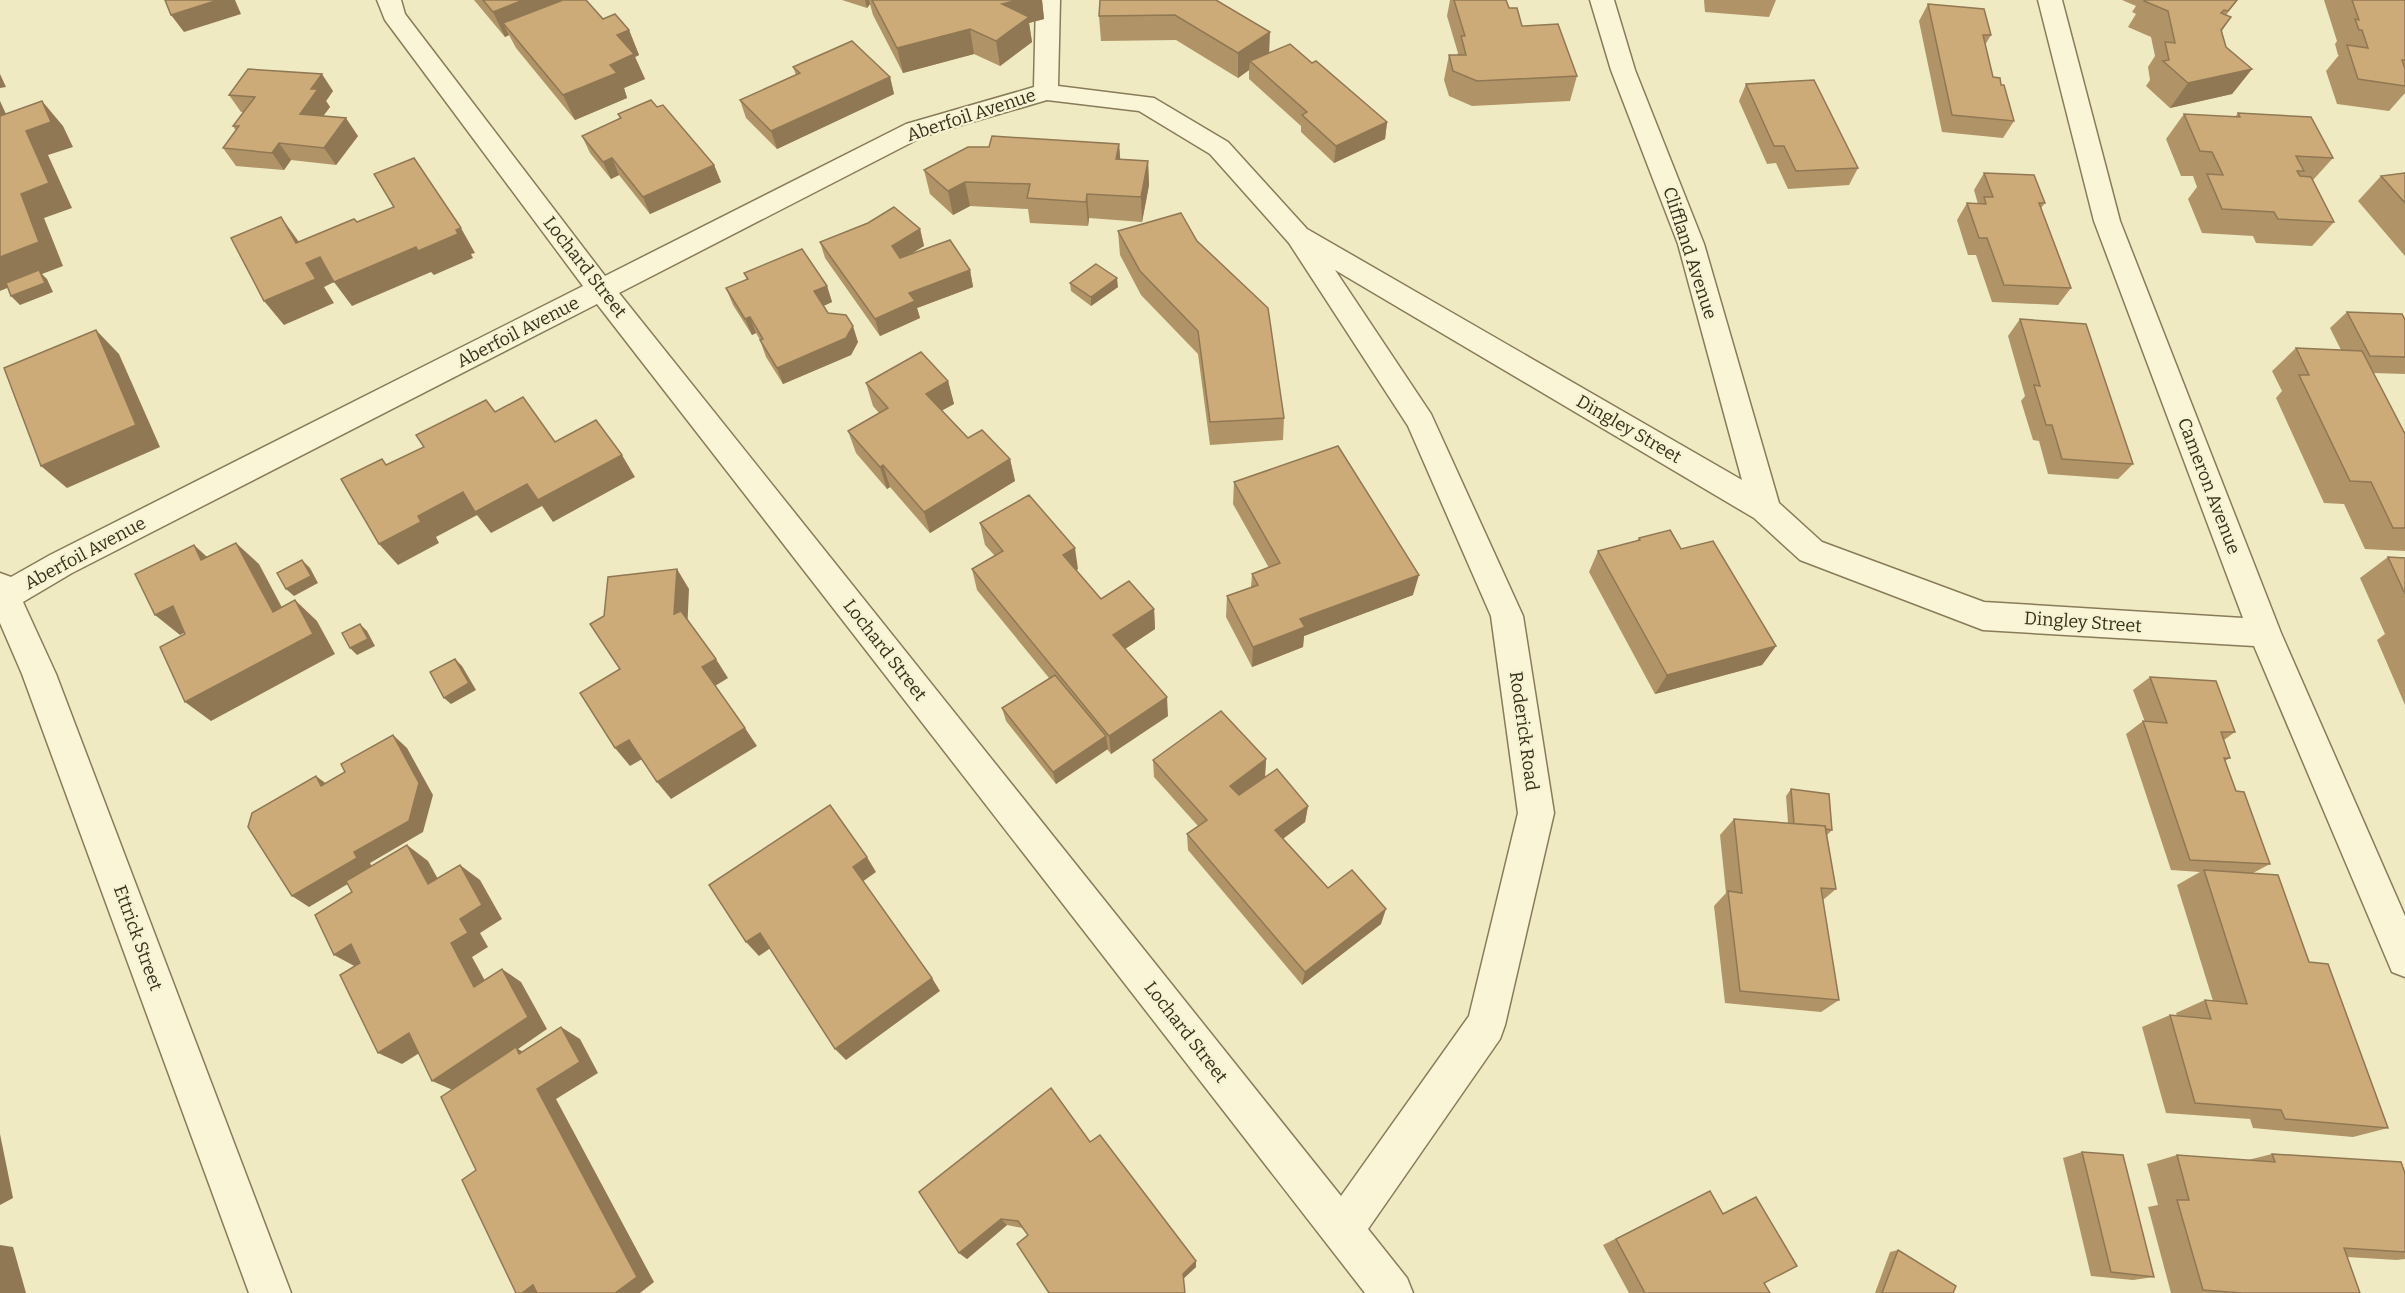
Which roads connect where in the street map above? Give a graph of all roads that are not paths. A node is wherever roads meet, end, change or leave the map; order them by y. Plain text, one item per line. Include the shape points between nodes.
1 (389, 0) edge
2 (1048, 0) edge
3 (1602, 0) edge
4 (2050, 0) edge
5 (1046, 92) junction
6 (1298, 236) junction
7 (601, 290) junction
8 (1765, 509) junction
9 (1, 594) edge
10 (2265, 633) junction
11 (2405, 959) edge
12 (1342, 1230) junction
13 (270, 1293) edge
14 (1392, 1293) edge

1 - 7 street, Lochard Street via 393,15
2 - 5 street
3 - 8 street, Cliffland Avenue via 1623,70 1691,244
4 - 10 street, Cameron Avenue via 2107,221
5 - 6 street, Dingley Street via 1144,104 1219,148
5 - 7 street, Aberfoil Avenue via 915,130
6 - 8 street, Dingley Street
6 - 12 street, Roderick Road via 1421,422 1507,616 1536,813 1486,1025
7 - 9 street, Aberfoil Avenue
7 - 12 street, Lochard Street
8 - 10 street, Dingley Street via 1811,551 1983,616
9 - 13 street, Ettrick Street via 39,674
10 - 11 street, Cameron Avenue
12 - 14 street, Lochard Street

